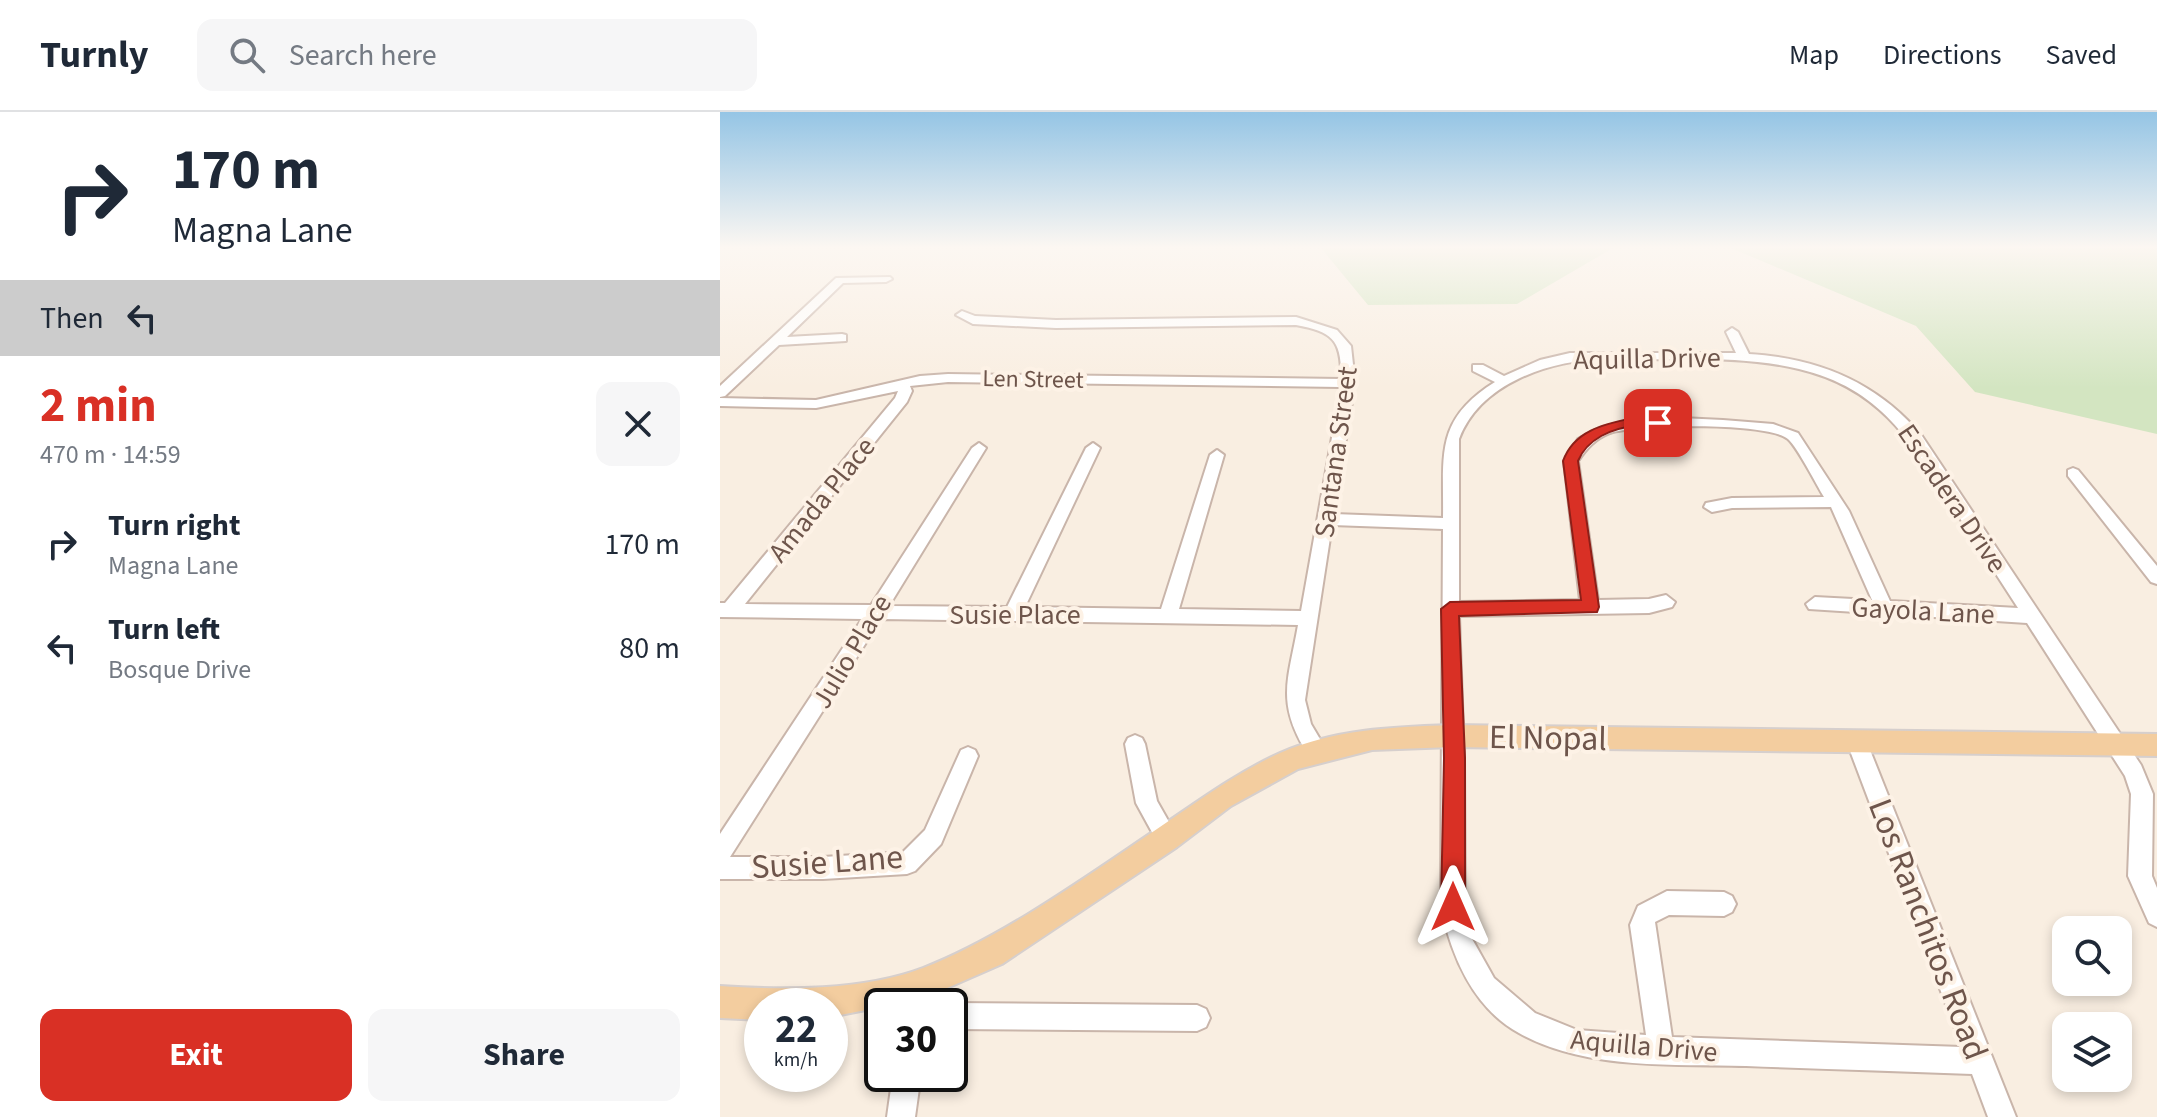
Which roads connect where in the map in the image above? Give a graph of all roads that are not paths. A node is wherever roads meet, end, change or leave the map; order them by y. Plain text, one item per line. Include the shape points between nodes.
1 (824, 295) edge
2 (962, 315) dead end
3 (1732, 332) dead end
4 (842, 338) dead end
5 (776, 341) junction
6 (1744, 357) junction
7 (1855, 365) dead end
8 (1478, 368) dead end
9 (1840, 378) junction
10 (1505, 382) junction
11 (1348, 383) junction
12 (903, 385) junction
13 (720, 393) edge
14 (720, 402) edge
15 (979, 448) dead end
16 (1093, 448) dead end
17 (1217, 455) dead end
18 (2073, 473) dead end
19 (1835, 502) junction
20 (1712, 507) dead end
21 (1326, 519) junction
22 (1452, 524) junction
23 (2157, 578) edge
24 (1666, 602) dead end
25 (1815, 604) dead end
26 (1590, 607) junction
27 (1884, 608) junction
28 (1450, 609) junction
29 (725, 610) edge
30 (874, 613) junction
31 (1012, 615) junction
32 (1168, 615) junction
33 (2031, 616) junction
34 (1310, 618) junction
35 (1452, 736) junction
36 (1856, 740) junction
37 (1135, 744) dead end
38 (2117, 745) junction
39 (2157, 745) edge
40 (1317, 751) junction
41 (968, 756) dead end
42 (1167, 838) junction
43 (720, 853) edge
44 (720, 868) edge
45 (1724, 904) dead end
46 (2157, 915) edge
47 (932, 988) edge
48 (864, 999) edge
49 (720, 1002) edge
50 (968, 1016) edge
51 (1197, 1018) dead end
52 (1661, 1050) junction
53 (1981, 1061) junction
54 (904, 1092) edge
55 (901, 1117) edge
56 (2002, 1117) edge

1 - 5 street
2 - 11 street, Santana Street via 1056,324 1296,321 1322,328 1344,343 1350,355
3 - 6 street
4 - 5 street
5 - 13 street
6 - 9 street, Escadera Drive via 1792,363
6 - 10 street, Aquilla Drive via 1574,357 1546,362
7 - 9 street
8 - 10 street
9 - 33 street, Escadera Drive via 1877,398 1905,423
10 - 22 street, Aquilla Drive via 1470,407 1456,426
11 - 12 street, Len Street via 948,378
11 - 21 street, Santana Street
12 - 14 street, Len Street via 816,404
12 - 29 street, Amada Place via 902,399
15 - 30 street, Julio Place
16 - 31 street
17 - 32 street
18 - 23 street
19 - 20 street
19 - 26 street via 1793,436 1773,428 1633,422 1606,428 1585,439 1571,461
19 - 27 street
21 - 22 street
21 - 34 street, Santana Street
22 - 28 street, Aquilla Drive
24 - 26 street
25 - 27 street, Gayola Lane
26 - 28 street
27 - 33 street, Gayola Lane
28 - 35 street, Aquilla Drive
29 - 30 street, Susie Place
30 - 31 street, Susie Place
30 - 43 street, Julio Place
31 - 32 street, Susie Place
32 - 34 street, Susie Place
33 - 38 street, Escadera Drive
34 - 40 street, Santana Street via 1295,700
35 - 36 main road, El Nopal
35 - 40 main road, El Nopal via 1372,739
35 - 52 street, Aquilla Drive via 1453,907 1474,972 1511,1013 1542,1032 1577,1043
36 - 38 main road, El Nopal
36 - 53 street, Los Ranchitos Road
37 - 42 street via 1147,803
38 - 39 main road, El Nopal
38 - 46 street, Escadera Drive via 2142,794 2140,876
40 - 42 main road, El Nopal via 1249,781
41 - 44 street, Susie Lane via 933,837 907,863
42 - 47 main road, El Nopal
45 - 52 street via 1667,903 1646,914 1642,925
48 - 49 main road, El Nopal via 773,1005
50 - 51 street
52 - 53 street, Aquilla Drive
53 - 56 street, Los Ranchitos Road
54 - 55 street

